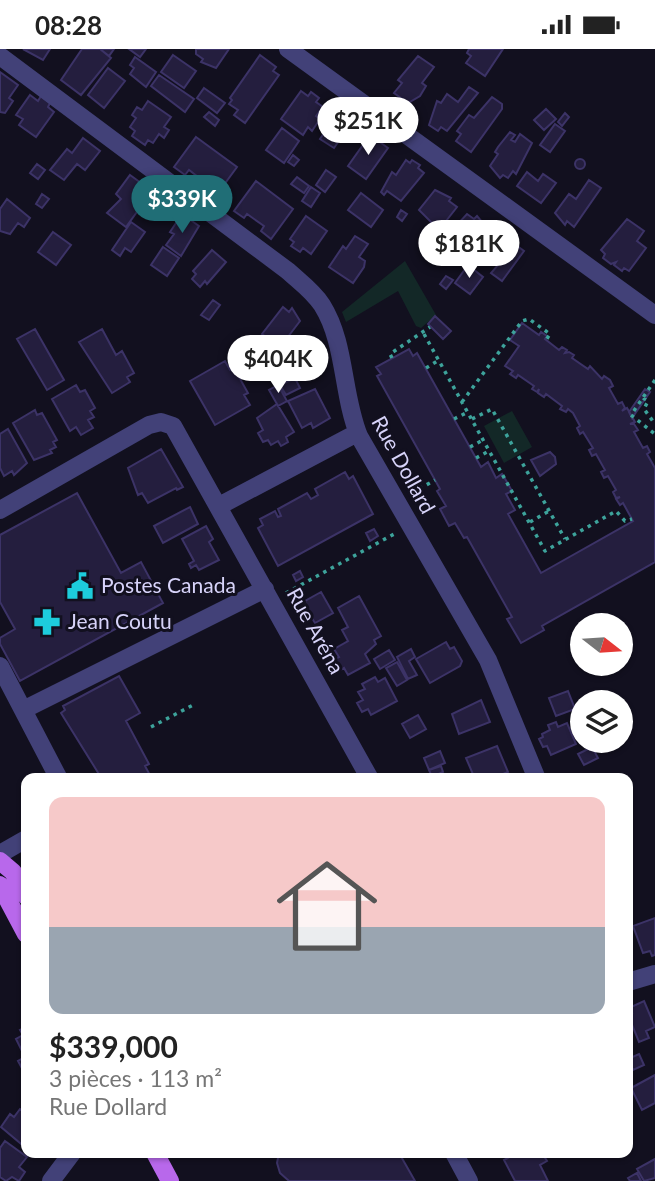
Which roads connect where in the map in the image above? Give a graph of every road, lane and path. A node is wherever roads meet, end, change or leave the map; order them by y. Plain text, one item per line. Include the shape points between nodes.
1 (288, 49) edge
2 (0, 56) edge
3 (655, 315) edge
4 (430, 327) dead end
5 (424, 334) junction
6 (546, 340) dead end
7 (393, 358) dead end
8 (439, 361) junction
9 (426, 368) dead end
10 (655, 380) edge
11 (643, 398) junction
12 (462, 403) junction
13 (468, 412) junction
14 (454, 419) dead end
15 (472, 419) junction
16 (655, 424) edge
17 (357, 433) junction
18 (655, 434) edge
19 (483, 440) junction
20 (470, 447) dead end
21 (489, 450) junction
22 (476, 458) dead end
23 (435, 480) dead end
24 (397, 502) junction
25 (219, 506) junction
26 (0, 510) edge
27 (549, 511) junction
28 (632, 519) dead end
29 (529, 522) junction
30 (410, 526) junction
31 (566, 540) junction
32 (268, 595) junction
33 (0, 666) edge
34 (195, 704) dead end
35 (23, 710) junction
36 (151, 727) dead end
37 (56, 773) edge
38 (367, 773) edge
39 (535, 773) edge
40 (21, 842) edge
41 (0, 854) edge
42 (0, 861) edge
43 (0, 885) edge
44 (21, 887) edge
45 (21, 925) edge
46 (655, 974) edge
47 (633, 981) edge
48 (68, 1158) edge
49 (158, 1158) edge
50 (457, 1158) edge
51 (51, 1181) edge
52 (170, 1181) edge
53 (469, 1181) edge

1 - 3 street
2 - 17 street, Rue Dollard via 308,288 333,330
4 - 5 path
5 - 7 path via 390,354
5 - 8 path
6 - 12 path via 550,334 529,319 522,321
8 - 9 path
8 - 12 path
10 - 11 path
11 - 16 path via 648,401 644,409
11 - 18 path via 631,415
12 - 13 path
13 - 14 path
13 - 15 path
15 - 19 path
15 - 27 path via 492,409
17 - 24 street, Rue Dollard
17 - 25 street
19 - 20 path
19 - 21 path
21 - 22 path
21 - 29 path
23 - 24 path
24 - 30 street, Rue Dollard
25 - 26 street, Rue Aréna via 178,431 161,422
25 - 32 street, Rue Aréna
27 - 29 path
27 - 31 path
28 - 31 path via 625,521 616,511
29 - 31 path via 545,551
30 - 32 path
30 - 39 street, Rue Dollard via 492,668
32 - 35 street
32 - 38 street, Rue Aréna
33 - 35 street
34 - 36 path
35 - 37 street
40 - 41 street
42 - 44 main road
43 - 45 main road
46 - 47 street
48 - 51 street
49 - 52 main road
50 - 53 street

